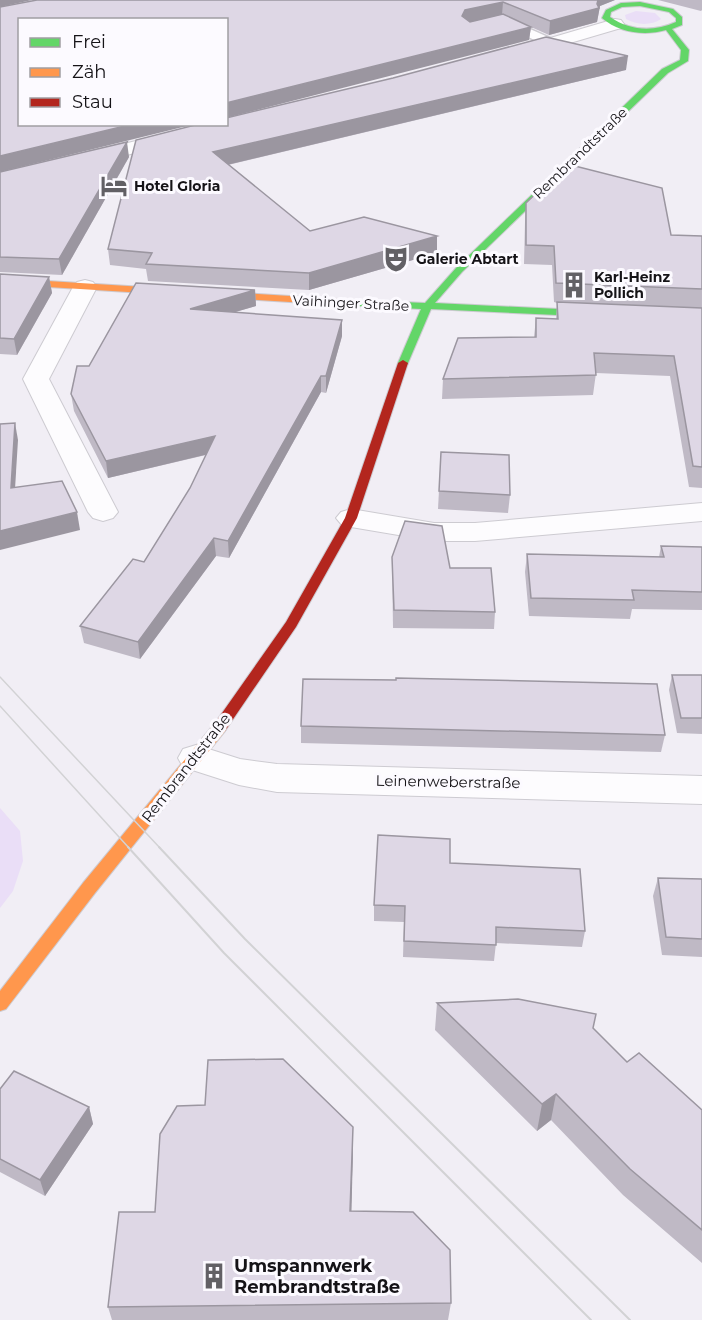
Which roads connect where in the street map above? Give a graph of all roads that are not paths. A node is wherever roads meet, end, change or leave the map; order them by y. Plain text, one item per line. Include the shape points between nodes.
1 (593, 0) edge
2 (626, 0) edge
3 (681, 0) edge
4 (640, 4) junction
5 (662, 7) junction
6 (611, 18) junction
7 (492, 24) edge
8 (668, 28) junction
9 (635, 30) junction
10 (657, 43) dead end
11 (553, 44) junction
12 (496, 59) edge
13 (190, 134) edge
14 (0, 180) edge
15 (0, 280) edge
16 (85, 287) junction
17 (427, 307) junction
18 (609, 315) edge
19 (103, 512) dead end
20 (702, 512) edge
21 (351, 518) junction
22 (196, 758) junction
23 (702, 790) edge
24 (0, 1004) edge

1 - 6 main road
2 - 4 main road
3 - 5 main road
4 - 5 main road
4 - 6 main road via 621,5
5 - 8 main road via 680,18 679,23
6 - 9 main road
6 - 11 street
7 - 11 lane via 503,21
8 - 9 main road
8 - 17 main road, Rembrandtstraße via 685,50 684,61 663,65
9 - 10 main road
11 - 12 street
13 - 14 street
15 - 16 main road, Vaihinger Straße
16 - 17 main road, Vaihinger Straße
16 - 19 street via 36,379
17 - 18 main road, Vaihinger Straße
17 - 21 main road, Rembrandtstraße via 411,341
20 - 21 street via 475,532 434,532
21 - 22 main road, Rembrandtstraße via 291,624
22 - 23 street, Leinenweberstraße via 277,778
22 - 24 main road, Rembrandtstraße via 88,888

